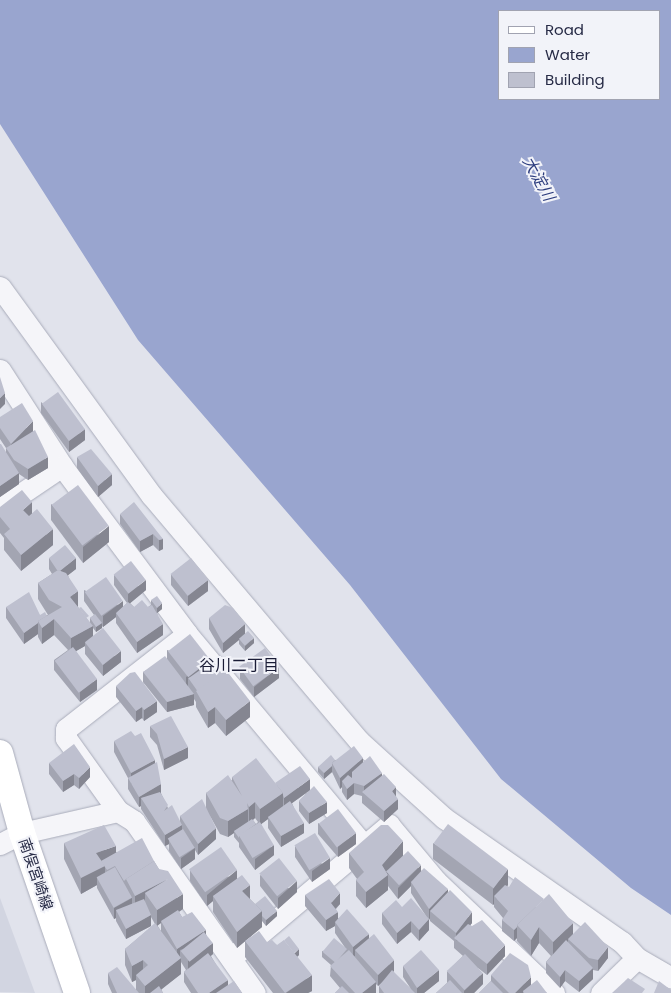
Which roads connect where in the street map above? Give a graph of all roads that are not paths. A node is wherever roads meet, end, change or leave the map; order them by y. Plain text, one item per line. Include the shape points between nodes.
1 (0, 287) edge
2 (0, 370) edge
3 (62, 466) junction
4 (0, 508) edge
5 (188, 634) junction
6 (0, 753) edge
7 (118, 811) junction
8 (11, 839) edge
9 (366, 847) junction
10 (231, 958) junction
11 (637, 958) junction
12 (671, 978) edge
13 (77, 993) edge
14 (255, 993) edge
15 (554, 993) edge
16 (601, 993) edge

1 - 11 street via 152,496 359,741 444,818 622,942
2 - 3 street
3 - 4 street
3 - 5 street
5 - 7 street via 66,730 66,738
5 - 9 street
6 - 8 main road, 南俣宮崎線
7 - 8 street
7 - 10 street via 134,821
8 - 13 main road, 南俣宮崎線
9 - 10 street
9 - 15 street via 388,825 436,881
10 - 14 street
11 - 12 street
11 - 16 street

